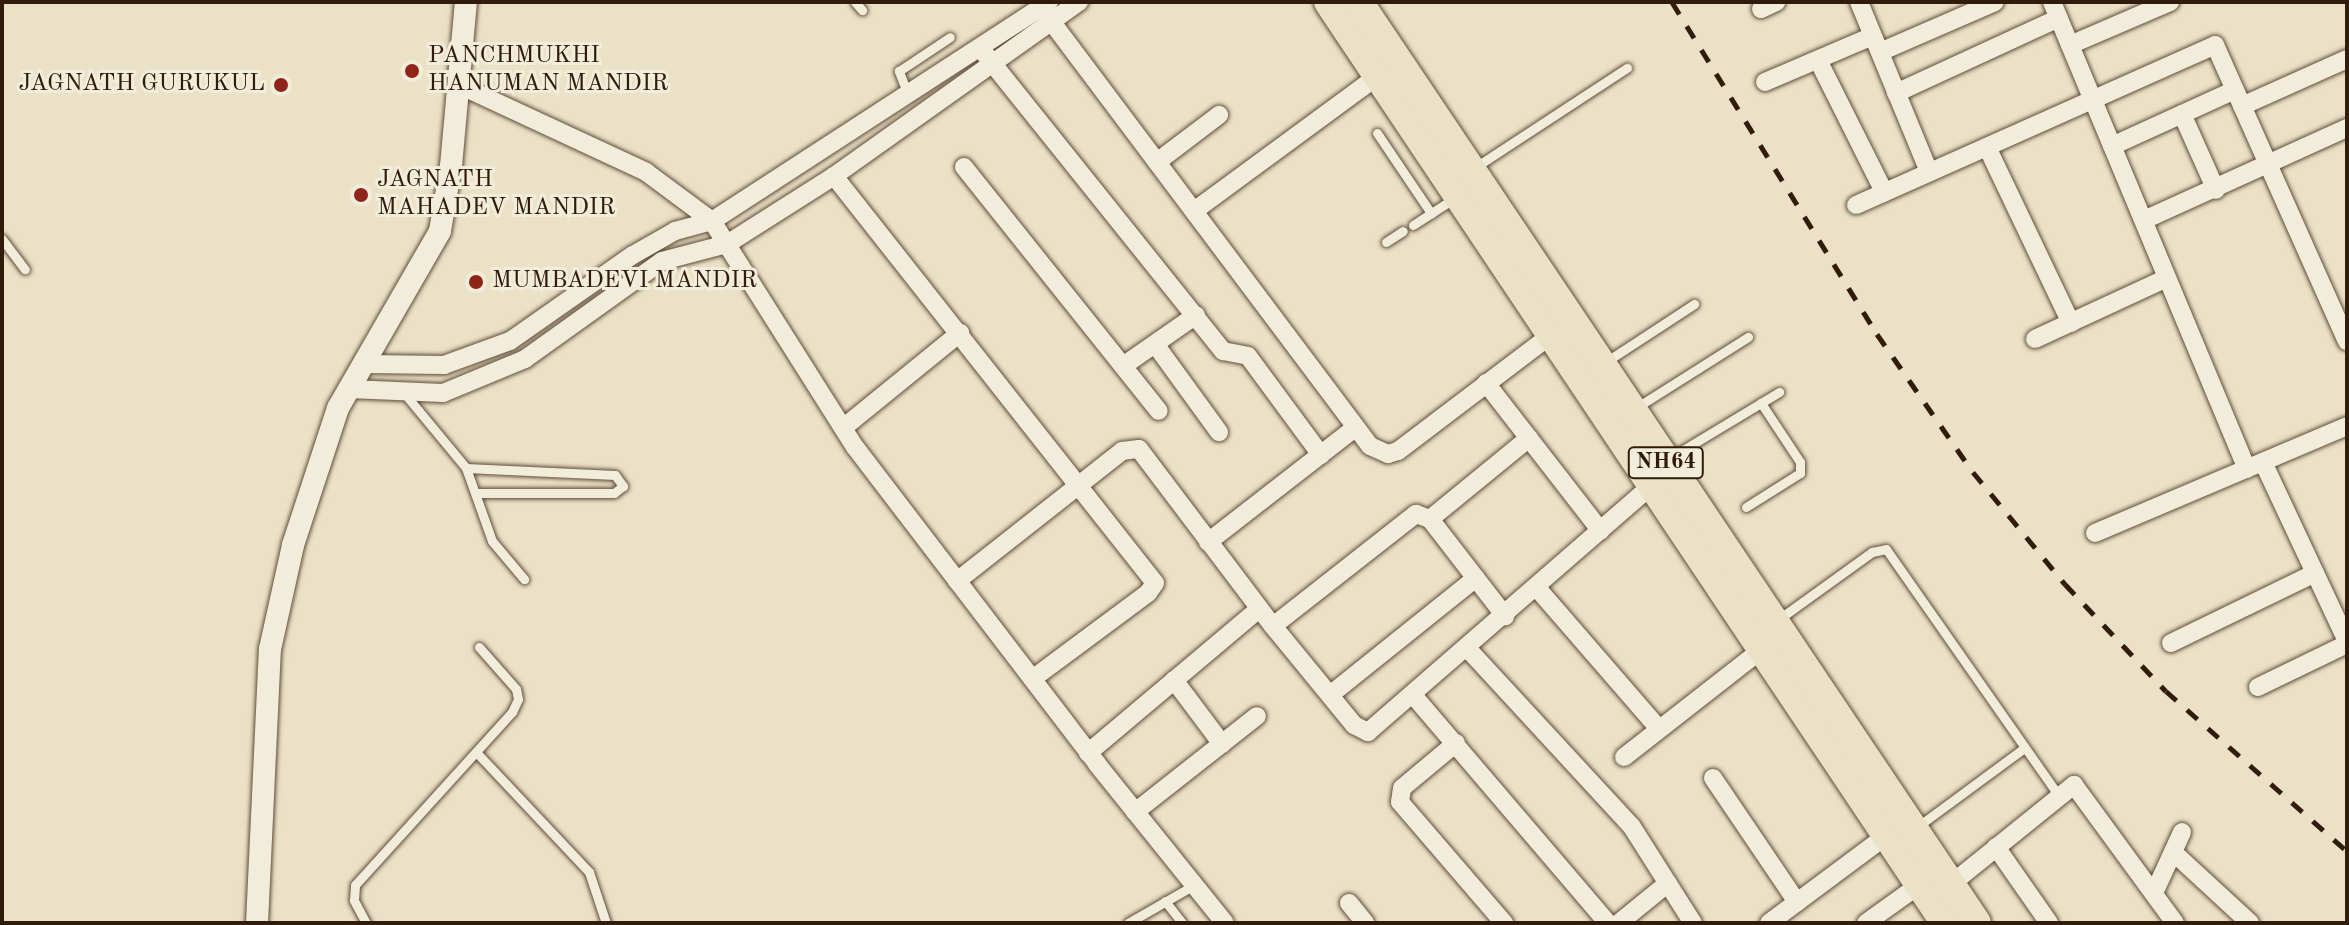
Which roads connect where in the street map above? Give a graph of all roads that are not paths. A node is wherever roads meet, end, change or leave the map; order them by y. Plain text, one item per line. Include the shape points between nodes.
1 (466, 2) edge
2 (1079, 2) edge
3 (1329, 2) edge
4 (1358, 2) edge
5 (1859, 2) edge
6 (1995, 2) edge
7 (2170, 2) edge
8 (1044, 8) edge
9 (2056, 10) edge
10 (950, 37) dead end
11 (1876, 44) junction
12 (2070, 45) junction
13 (987, 56) junction
14 (2347, 59) edge
15 (1818, 60) junction
16 (1627, 68) dead end
17 (1379, 75) junction
18 (1765, 82) dead end
19 (459, 85) junction
20 (1896, 93) junction
21 (909, 95) junction
22 (2239, 98) junction
23 (2093, 99) junction
24 (2182, 114) junction
25 (1219, 115) dead end
26 (2347, 128) edge
27 (1377, 133) dead end
28 (2112, 146) junction
29 (1987, 147) junction
30 (1157, 162) junction
31 (964, 167) dead end
32 (2269, 167) junction
33 (1929, 172) junction
34 (834, 176) junction
35 (1460, 183) junction
36 (2216, 190) junction
37 (1884, 192) junction
38 (1856, 205) dead end
39 (1194, 211) junction
40 (1431, 213) junction
41 (2144, 220) junction
42 (712, 221) junction
43 (1413, 225) dead end
44 (1403, 231) dead end
45 (2, 239) edge
46 (1386, 242) dead end
47 (727, 244) junction
48 (25, 269) dead end
49 (2167, 278) junction
50 (1694, 304) dead end
51 (2340, 307) edge
52 (1196, 315) junction
53 (2071, 323) junction
54 (960, 333) junction
55 (1552, 334) junction
56 (1748, 337) dead end
57 (2035, 339) dead end
58 (2347, 341) edge
59 (1155, 344) junction
60 (365, 364) junction
61 (1601, 365) junction
62 (1123, 366) junction
63 (1486, 383) junction
64 (350, 389) junction
65 (1779, 392) dead end
66 (404, 393) junction
67 (1761, 403) junction
68 (1159, 411) dead end
69 (1632, 411) junction
70 (2347, 426) edge
71 (843, 428) junction
72 (1355, 428) junction
73 (1219, 432) dead end
74 (1529, 438) junction
75 (1321, 455) junction
76 (2255, 466) junction
77 (466, 468) junction
78 (1663, 471) junction
79 (1081, 483) junction
80 (476, 493) junction
81 (1746, 507) dead end
82 (1430, 519) junction
83 (1601, 531) junction
84 (2095, 533) dead end
85 (1208, 542) junction
86 (2315, 573) junction
87 (1476, 578) junction
88 (524, 579) dead end
89 (957, 581) junction
90 (1537, 588) junction
91 (2347, 595) edge
92 (2329, 603) junction
93 (1259, 609) junction
94 (1505, 616) junction
95 (1273, 626) junction
96 (1768, 636) junction
97 (2171, 643) dead end
98 (2347, 643) edge
99 (479, 647) dead end
100 (1467, 648) junction
101 (1032, 679) junction
102 (1174, 680) junction
103 (2258, 687) dead end
104 (1330, 695) junction
105 (1413, 695) junction
106 (1257, 716) dead end
107 (1659, 729) junction
108 (1456, 743) junction
109 (1222, 744) junction
110 (2024, 748) junction
111 (476, 752) junction
112 (1088, 753) junction
113 (1624, 757) dead end
114 (1713, 778) dead end
115 (2058, 795) junction
116 (1135, 812) junction
117 (1900, 829) junction
118 (2182, 832) dead end
119 (1996, 847) junction
120 (2173, 852) junction
121 (1668, 883) junction
122 (1194, 885) junction
123 (2154, 893) junction
124 (1936, 898) edge
125 (1165, 901) junction
126 (1349, 903) dead end
127 (1785, 915) edge
128 (257, 923) edge
129 (366, 923) edge
130 (606, 923) edge
131 (1128, 923) edge
132 (1182, 923) edge
133 (1225, 923) edge
134 (1365, 923) edge
135 (1504, 923) edge
136 (1608, 923) edge
137 (1619, 923) edge
138 (1693, 923) edge
139 (1866, 923) edge
140 (1976, 923) edge
141 (2049, 923) edge
142 (2175, 923) edge
143 (2250, 923) edge

1 - 19 street
2 - 8 street
3 - 17 highway, NH64
4 - 35 highway, NH64
5 - 11 street
6 - 11 street
7 - 12 street
8 - 13 street
8 - 30 street
9 - 12 street
9 - 20 street
10 - 21 lane via 899,71
11 - 15 street
11 - 20 street
12 - 23 street
13 - 21 street
13 - 34 street
13 - 52 street
14 - 22 street
15 - 18 street
15 - 37 street
16 - 35 lane
17 - 35 highway, NH64
17 - 39 street
19 - 42 street via 646,172
19 - 60 street via 440,231
20 - 33 street
21 - 42 street
22 - 23 street via 2215,45
22 - 24 street
22 - 32 street
23 - 28 street
23 - 29 street
24 - 28 street
24 - 36 street
25 - 30 street
26 - 32 street
27 - 40 lane
28 - 41 street
29 - 33 street
29 - 53 street
30 - 39 street
31 - 62 street
32 - 36 street
32 - 51 street
33 - 37 street
34 - 47 street
34 - 54 street
35 - 40 lane
35 - 55 highway, NH64
35 - 61 highway, NH64
36 - 41 street
37 - 38 street
39 - 72 street
40 - 43 lane
41 - 49 street
42 - 47 street
42 - 60 street via 652,244 510,341 478,355 419,368
44 - 46 lane
45 - 48 lane
47 - 66 street via 662,261 508,368 443,393
47 - 71 street
49 - 53 street
49 - 76 street
50 - 61 lane
51 - 58 street
52 - 59 street
52 - 75 street via 1223,351 1248,356
53 - 57 street
54 - 71 street
54 - 79 street
55 - 63 street
55 - 78 highway, NH64
56 - 69 lane
59 - 62 street
59 - 73 street
60 - 64 street
61 - 69 highway, NH64
62 - 68 street
63 - 72 street via 1398,451 1379,451
63 - 74 street
64 - 66 street
64 - 128 street via 338,408 293,545 270,649
65 - 67 lane
66 - 77 lane
67 - 78 lane
67 - 81 lane via 1800,462 1800,473
69 - 78 highway, NH64
70 - 76 street
71 - 89 street
72 - 75 street
74 - 82 street
74 - 83 street
75 - 85 street
76 - 84 street
76 - 86 street
77 - 80 lane
77 - 80 lane via 615,475 623,486 614,493
78 - 83 street
78 - 96 highway, NH64
79 - 85 street via 1122,451 1139,449
79 - 89 street
79 - 101 street via 1154,587
80 - 88 lane via 492,541
82 - 87 street
82 - 95 street via 1416,514 1406,519
83 - 90 street
85 - 93 street
86 - 92 street
86 - 97 street
87 - 94 street
87 - 104 street
89 - 101 street
90 - 94 street
90 - 107 street
91 - 92 street
92 - 98 street
93 - 95 street
93 - 102 street
94 - 100 street
95 - 104 street
96 - 107 street
96 - 110 lane via 1872,552 1886,549
96 - 117 highway, NH64
98 - 103 street
99 - 111 lane via 516,689 518,699
100 - 105 street
100 - 121 street via 1588,774 1632,827
101 - 112 street
102 - 109 street
102 - 112 street
104 - 105 street via 1354,725 1368,732
105 - 108 street
106 - 109 street
107 - 113 street
108 - 135 street via 1402,788 1400,802
108 - 136 street
109 - 116 street
110 - 115 lane
110 - 117 lane
111 - 129 lane via 355,885 354,900
111 - 130 lane via 589,872
112 - 116 street
114 - 127 street
115 - 119 street
115 - 123 street via 2069,786 2079,787
116 - 122 street
117 - 124 highway, NH64
117 - 127 street
118 - 120 street
119 - 124 street
119 - 141 street
120 - 123 street
120 - 143 street
121 - 137 street
121 - 138 street
122 - 125 lane
122 - 133 street
123 - 142 street
124 - 139 street
124 - 140 highway, NH64
125 - 131 lane
125 - 132 lane
126 - 134 street

